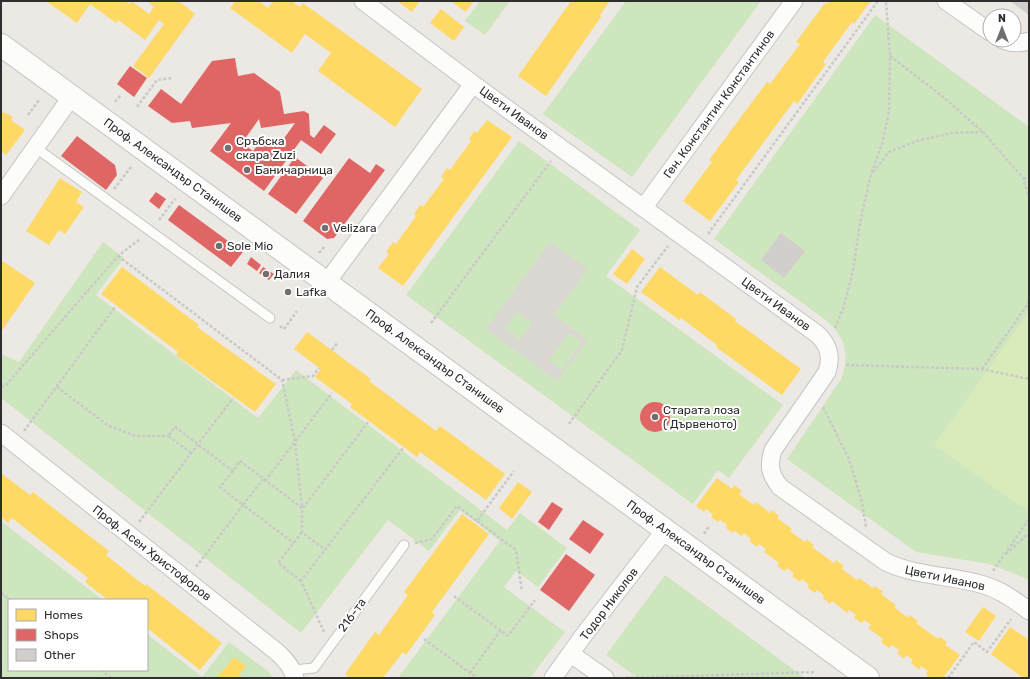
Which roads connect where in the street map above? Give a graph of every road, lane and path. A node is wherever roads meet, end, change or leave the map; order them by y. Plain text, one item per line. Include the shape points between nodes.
1 (794, 1) edge
2 (878, 1) edge
3 (886, 1) edge
4 (946, 1) edge
5 (369, 3) edge
6 (982, 26) edge
7 (1, 45) edge
8 (890, 56) junction
9 (173, 78) dead end
10 (473, 84) junction
11 (121, 95) dead end
12 (72, 96) junction
13 (40, 100) dead end
14 (115, 102) dead end
15 (137, 107) dead end
16 (28, 115) dead end
17 (983, 132) junction
18 (36, 148) junction
19 (553, 158) dead end
20 (131, 167) dead end
21 (871, 174) junction
22 (1023, 178) junction
23 (1029, 179) edge
24 (1, 196) edge
25 (1029, 197) edge
26 (174, 199) dead end
27 (106, 200) junction
28 (644, 207) junction
29 (150, 231) junction
30 (678, 232) junction
31 (325, 246) dead end
32 (698, 247) junction
33 (318, 254) dead end
34 (118, 256) junction
35 (327, 282) junction
36 (1029, 297) edge
37 (1028, 304) edge
38 (115, 307) dead end
39 (297, 311) dead end
40 (270, 318) joint
41 (431, 323) dead end
42 (338, 342) dead end
43 (828, 347) junction
44 (332, 350) dead end
45 (830, 364) junction
46 (319, 368) dead end
47 (982, 369) junction
48 (1029, 379) edge
49 (282, 380) junction
50 (1, 387) edge
51 (57, 387) junction
52 (814, 390) junction
53 (332, 393) dead end
54 (233, 398) dead end
55 (368, 422) dead end
56 (569, 424) dead end
57 (1, 433) edge
58 (168, 436) junction
59 (295, 441) junction
60 (15, 444) junction
61 (198, 444) junction
62 (402, 448) dead end
63 (191, 453) junction
64 (233, 471) junction
65 (514, 471) dead end
66 (264, 480) junction
67 (243, 505) junction
68 (302, 508) junction
69 (1029, 519) edge
70 (477, 521) junction
71 (710, 526) dead end
72 (665, 530) junction
73 (302, 532) junction
74 (1029, 533) edge
75 (704, 534) dead end
76 (129, 535) junction
77 (294, 543) junction
78 (404, 545) joint
79 (325, 550) junction
80 (870, 551) junction
81 (1002, 558) junction
82 (186, 580) junction
83 (302, 581) junction
84 (984, 585) junction
85 (522, 591) dead end
86 (454, 596) dead end
87 (534, 600) dead end
88 (1025, 608) edge
89 (501, 630) junction
90 (424, 639) dead end
91 (330, 646) junction
92 (571, 654) junction
93 (102, 671) edge
94 (815, 672) dead end
95 (470, 673) junction
96 (294, 674) edge
97 (111, 678) edge
98 (477, 678) edge
99 (553, 678) edge
100 (605, 678) edge
101 (614, 678) edge
102 (868, 678) edge
103 (948, 678) edge

1 - 28 street, Ген. Константин Константинов
2 - 32 path
3 - 8 path
4 - 6 street
5 - 10 street, Цвети Иванов
7 - 12 street, Проф. Александър Станишев
8 - 17 path
8 - 21 path via 889,112 882,144
9 - 15 path via 157,80
10 - 28 street, Цвети Иванов
10 - 35 street
11 - 14 path
12 - 18 street
12 - 35 street, Проф. Александър Станишев
13 - 16 path
17 - 21 path via 951,133 916,141 889,152
17 - 22 path
18 - 24 street
18 - 27 lane
19 - 41 path
20 - 27 path
21 - 43 path via 860,222 853,271 843,309
22 - 23 path
22 - 25 path
26 - 29 path
27 - 29 lane
28 - 30 street, Цвети Иванов
29 - 34 path
29 - 40 lane
30 - 32 street, Цвети Иванов
30 - 56 path via 637,287 622,350
31 - 33 path
32 - 43 street, Цвети Иванов via 817,334
34 - 49 path
34 - 50 path via 6,385
35 - 72 street, Проф. Александър Станишев
36 - 37 path
37 - 47 path
38 - 51 path
39 - 40 path via 284,329
42 - 44 path
43 - 45 street
45 - 47 path
45 - 52 street, Цвети Иванов
46 - 49 path via 313,376
47 - 48 path
49 - 59 path
51 - 58 path via 109,426 136,436
51 - 60 path
52 - 80 path via 849,459 862,502
52 - 80 street, Цвети Иванов via 773,450 770,470 780,487
53 - 59 path
54 - 61 path
55 - 68 path
57 - 60 street, Проф. Асен Христофоров
58 - 61 path via 175,427
58 - 63 path
59 - 66 path
59 - 68 path
60 - 76 street, Проф. Асен Христофоров
61 - 63 path
61 - 64 path
62 - 79 path
63 - 76 path
64 - 66 path via 240,461
64 - 67 path via 220,487
65 - 70 path
66 - 67 path
66 - 68 path
67 - 77 path
67 - 82 path
68 - 73 path
69 - 81 path
70 - 78 path via 457,506 432,540
70 - 85 path via 516,550
71 - 75 path
72 - 92 street, Тодор Николов
72 - 102 street, Проф. Александър Станишев
73 - 77 path
73 - 79 path
74 - 81 path
76 - 82 street, Проф. Асен Христофоров
77 - 83 path via 278,564
78 - 91 lane, 216-та
79 - 83 path
80 - 84 street, Цвети Иванов via 901,569
81 - 84 path
82 - 96 street, Проф. Асен Христофоров via 278,652
83 - 91 path
84 - 88 street, Цвети Иванов via 1003,592
86 - 89 path
87 - 89 path via 508,636
88 - 103 path via 987,652 974,642
89 - 95 path
90 - 95 path
91 - 96 lane, 216-та via 314,668
92 - 99 street, Тодор Николов
92 - 100 street
93 - 97 path
94 - 101 path
95 - 98 path

